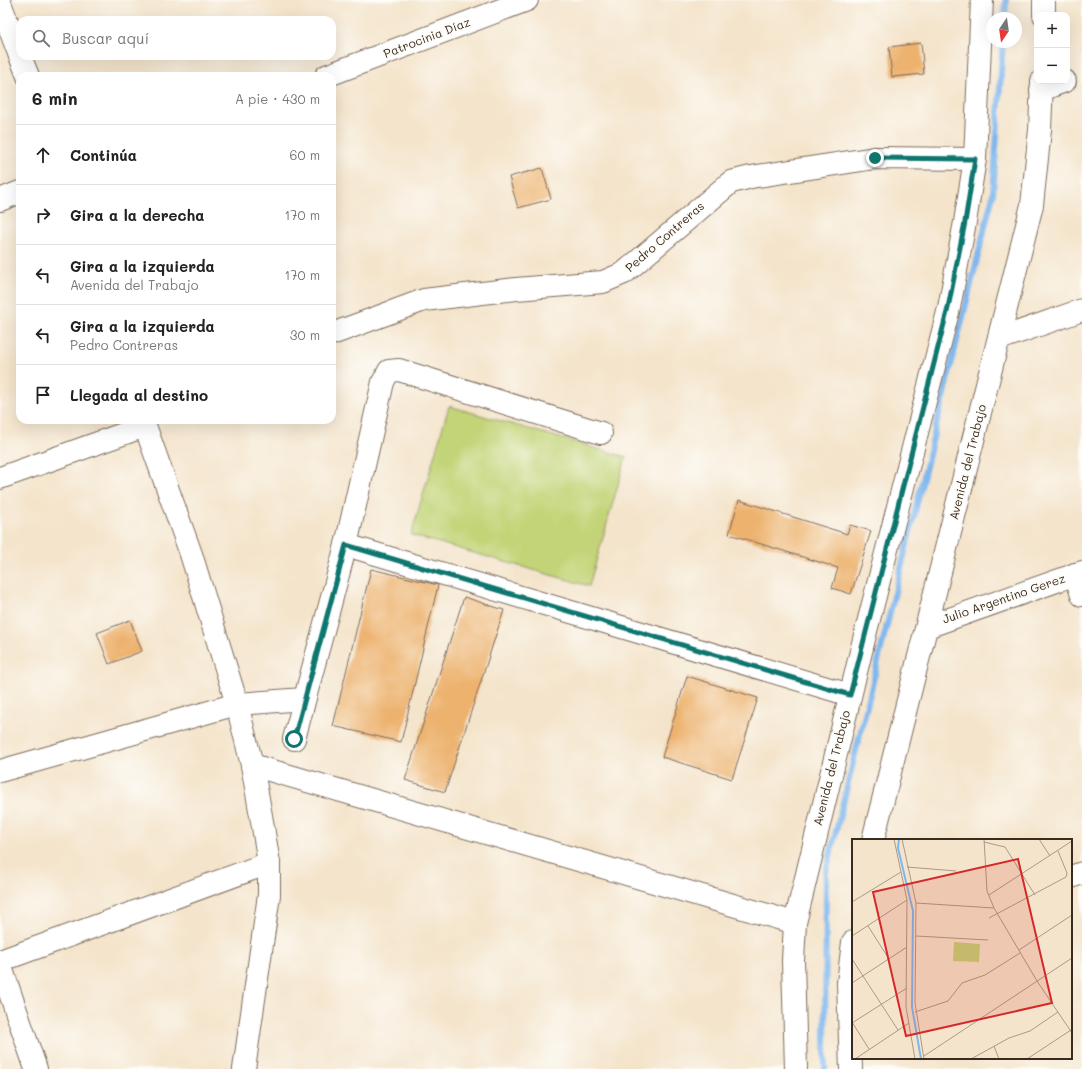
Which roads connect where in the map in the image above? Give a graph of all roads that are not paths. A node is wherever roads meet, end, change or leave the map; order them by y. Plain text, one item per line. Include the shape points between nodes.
1 (527, 0) edge
2 (982, 0) edge
3 (1044, 0) edge
4 (0, 4) edge
5 (1044, 12) edge
6 (16, 46) edge
7 (22, 60) edge
8 (26, 72) edge
9 (336, 72) edge
10 (1082, 75) edge
11 (1070, 80) edge
12 (1042, 85) edge
13 (975, 159) junction
14 (16, 194) edge
15 (0, 200) edge
16 (1082, 310) edge
17 (336, 333) edge
18 (999, 339) junction
19 (141, 424) edge
20 (144, 424) edge
21 (600, 433) dead end
22 (0, 478) edge
23 (346, 545) junction
24 (1078, 573) edge
25 (1082, 595) edge
26 (926, 627) junction
27 (850, 695) junction
28 (304, 699) junction
29 (237, 704) junction
30 (294, 739) dead end
31 (252, 766) junction
32 (0, 771) edge
33 (873, 839) edge
34 (269, 863) junction
35 (1082, 872) edge
36 (1072, 877) edge
37 (795, 923) junction
38 (852, 952) edge
39 (0, 961) edge
40 (0, 964) edge
41 (36, 1069) edge
42 (244, 1069) edge
43 (796, 1069) edge
44 (851, 1069) edge

1 - 9 street, Patrocinia Díaz
2 - 13 street, Avenida del Trabajo
3 - 5 street
4 - 6 street
7 - 8 street
10 - 11 street
12 - 18 street, Avenida del Trabajo via 1032,205
13 - 17 street, Pedro Contreras via 875,158 731,182 624,273 603,282 424,300
13 - 27 street, Avenida del Trabajo via 948,308
14 - 15 street
16 - 18 street
18 - 26 street, Avenida del Trabajo
19 - 22 street
20 - 29 street via 191,554
21 - 23 street via 399,370 389,371 383,382
23 - 27 street
23 - 28 street
24 - 25 street
24 - 26 street, Julio Argentino Gerez
26 - 33 street, Avenida del Trabajo
27 - 37 street, Avenida del Trabajo
28 - 29 street
28 - 30 street
29 - 31 street
29 - 32 street
31 - 34 street
31 - 37 street
34 - 39 street
34 - 42 street via 269,895
35 - 36 street
37 - 43 street, Avenida del Trabajo via 793,962
38 - 44 street via 848,983
40 - 41 street

